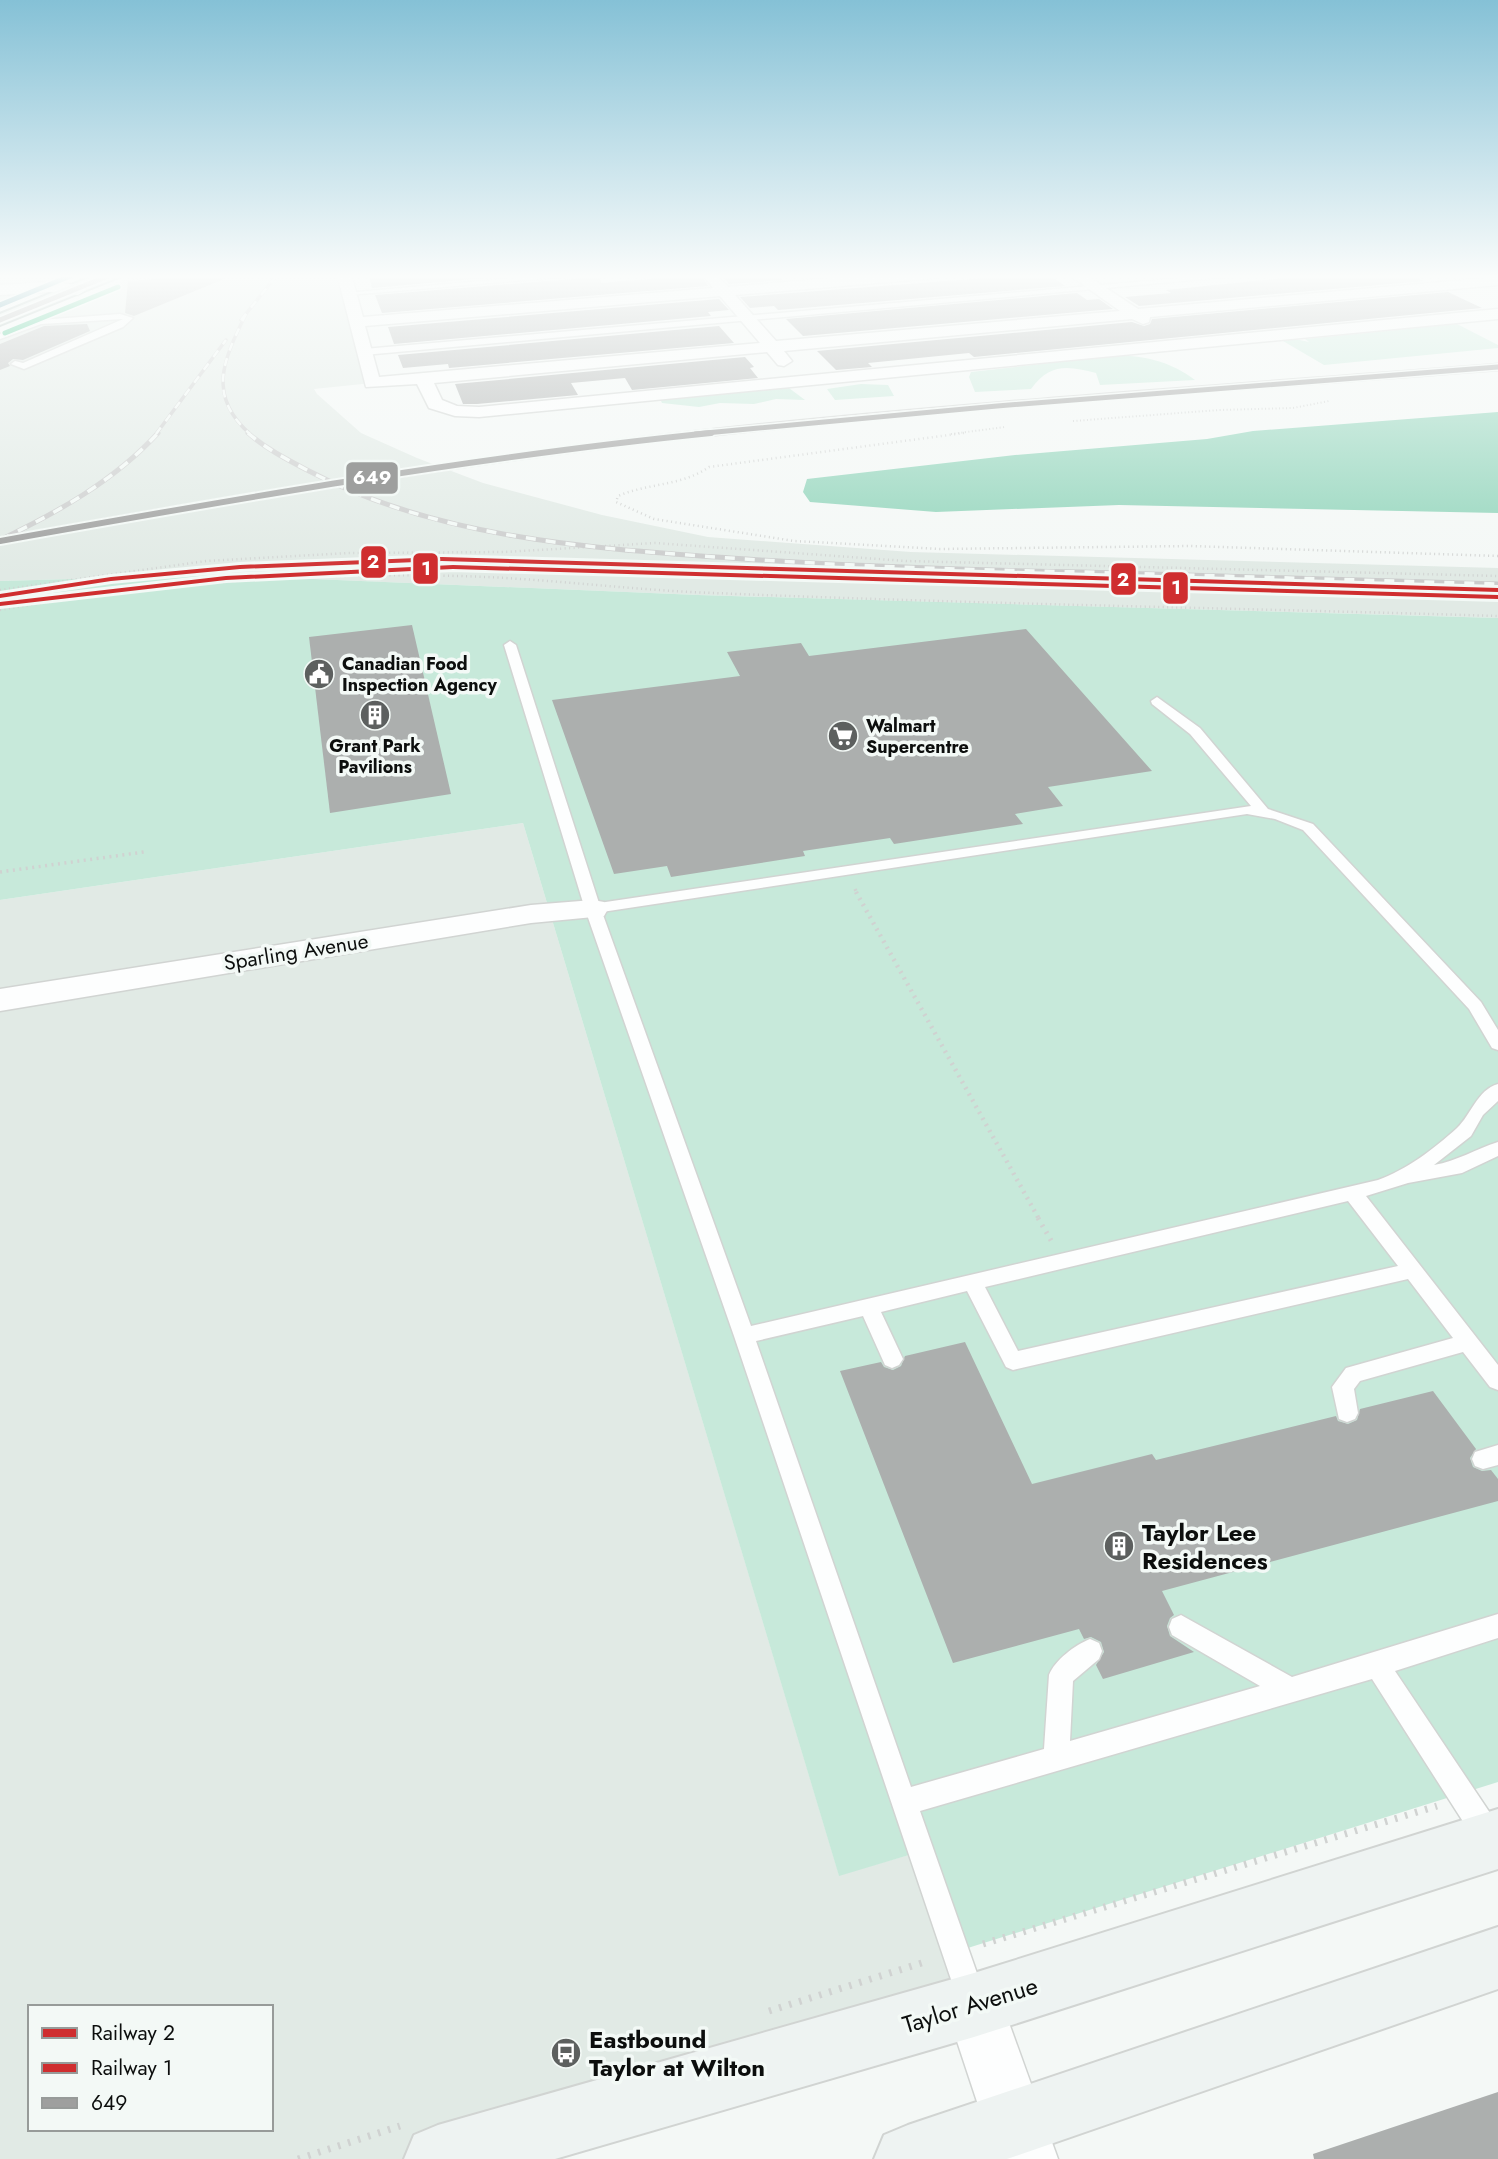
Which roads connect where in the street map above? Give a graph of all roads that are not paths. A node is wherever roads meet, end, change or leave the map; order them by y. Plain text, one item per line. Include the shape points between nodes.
1 (370, 375) edge
2 (471, 375) edge
3 (794, 375) edge
4 (864, 375) edge
5 (1400, 375) edge
6 (423, 379) junction
7 (798, 381) junction
8 (0, 541) edge
9 (510, 645) dead end
10 (1157, 701) dead end
11 (1263, 812) junction
12 (593, 909) junction
13 (0, 1000) edge
14 (1475, 1006) junction
15 (1498, 1019) edge
16 (1498, 1044) edge
17 (1498, 1090) edge
18 (1498, 1149) edge
19 (1406, 1177) junction
20 (1352, 1192) junction
21 (1412, 1270) junction
22 (972, 1282) junction
23 (869, 1307) junction
24 (744, 1336) junction
25 (1468, 1342) junction
26 (892, 1359) dead end
27 (1498, 1381) edge
28 (1347, 1413) dead end
29 (1498, 1626) edge
30 (1181, 1627) dead end
31 (1090, 1651) dead end
32 (1377, 1665) junction
33 (1290, 1690) junction
34 (1056, 1758) junction
35 (904, 1802) junction
36 (1485, 1826) edge
37 (1498, 1958) edge
38 (965, 1979) junction
39 (1020, 2141) edge
40 (421, 2142) edge
41 (908, 2159) edge

1 - 6 street via 372,383
2 - 6 street
3 - 7 street
4 - 7 street
5 - 8 lane via 942,411 624,443 315,486
6 - 7 street via 435,404 479,412
9 - 12 lane
10 - 11 lane via 1195,731
11 - 12 lane via 1247,810
11 - 14 lane via 1286,815 1308,827
12 - 13 street, Sparling Avenue via 531,914
12 - 24 lane
14 - 15 lane
14 - 16 lane
17 - 19 lane via 1465,1131
18 - 19 lane via 1455,1168
19 - 20 lane
20 - 21 lane
20 - 22 lane
21 - 22 lane via 1013,1361
21 - 25 lane
22 - 23 lane
23 - 24 lane
23 - 26 lane
24 - 35 lane
25 - 27 lane
25 - 28 lane via 1353,1374 1343,1387
29 - 32 lane
30 - 33 lane
31 - 34 lane via 1061,1675
32 - 33 lane
32 - 36 lane
33 - 34 lane
34 - 35 lane
35 - 38 lane
36 - 38 main road, Taylor Avenue
37 - 39 main road
38 - 39 street
38 - 40 main road, Taylor Avenue
39 - 41 main road

